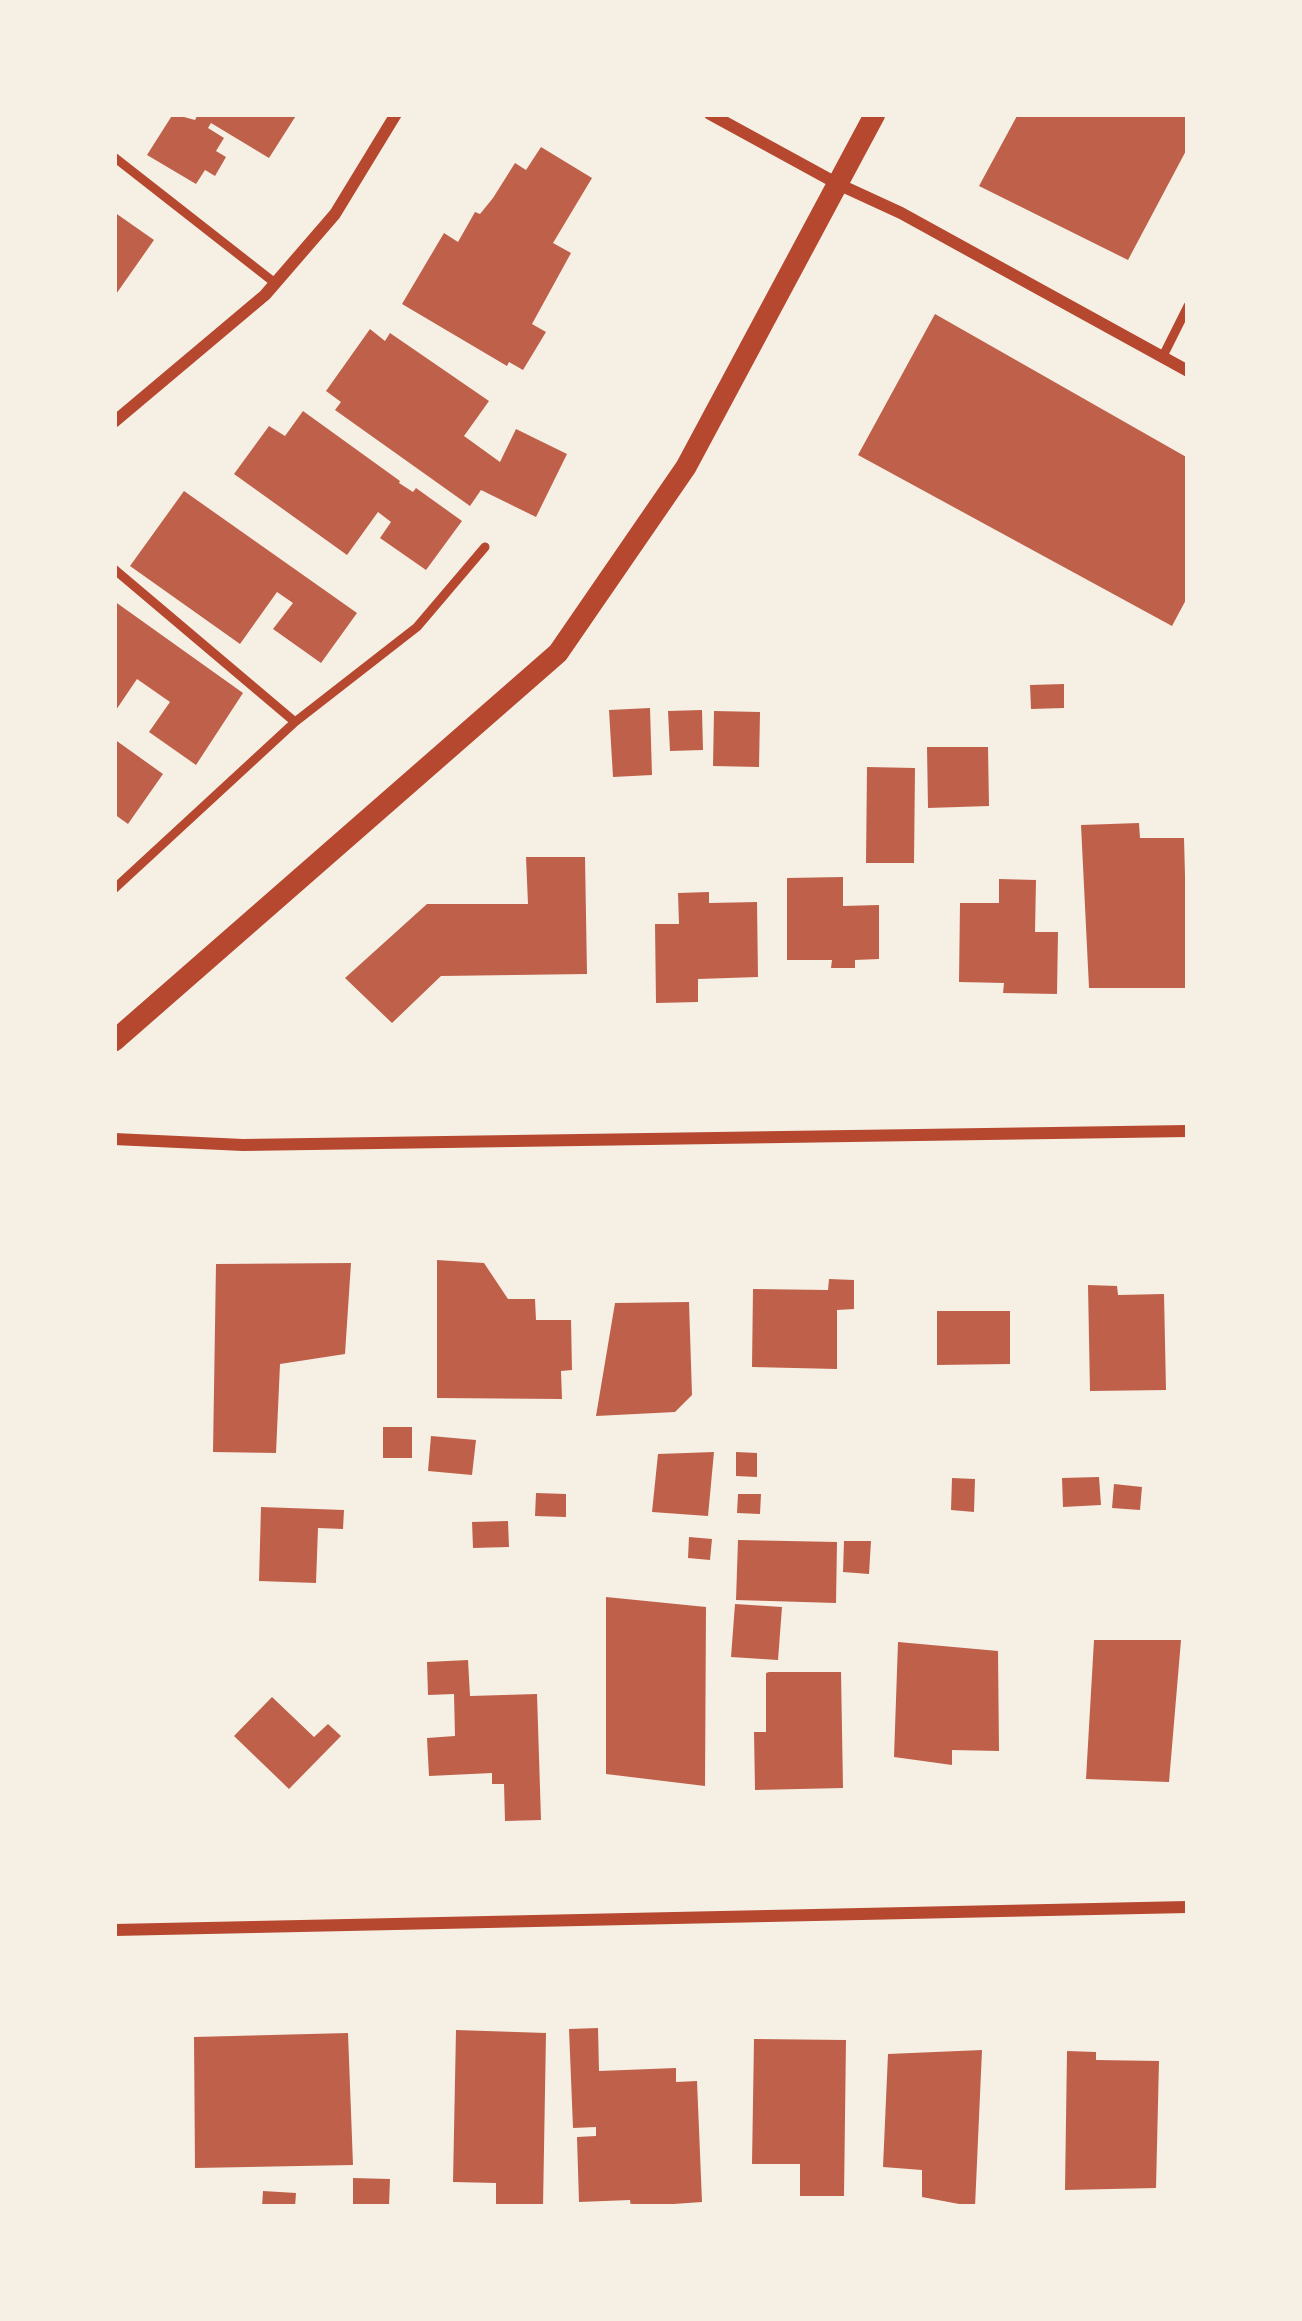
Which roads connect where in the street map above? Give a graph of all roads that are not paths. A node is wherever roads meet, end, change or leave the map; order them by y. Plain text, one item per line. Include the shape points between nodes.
1 (396, 114) edge
2 (710, 114) edge
3 (874, 114) edge
4 (114, 157) edge
5 (838, 184) junction
6 (275, 283) junction
7 (1188, 306) edge
8 (1162, 358) junction
9 (1188, 371) edge
10 (114, 422) edge
11 (485, 547) dead end
12 (114, 569) edge
13 (295, 722) junction
14 (114, 889) edge
15 (114, 1041) edge
16 (1188, 1131) edge
17 (114, 1138) edge
18 (1188, 1907) edge
19 (114, 1930) edge

1 - 6 street via 335,214
2 - 5 street
3 - 5 street
4 - 6 lane
5 - 8 street
5 - 15 street via 686,467 558,653
6 - 10 street
7 - 8 lane
8 - 9 street
11 - 13 lane via 417,627
12 - 13 lane
13 - 14 lane
16 - 17 street via 243,1145
18 - 19 street

